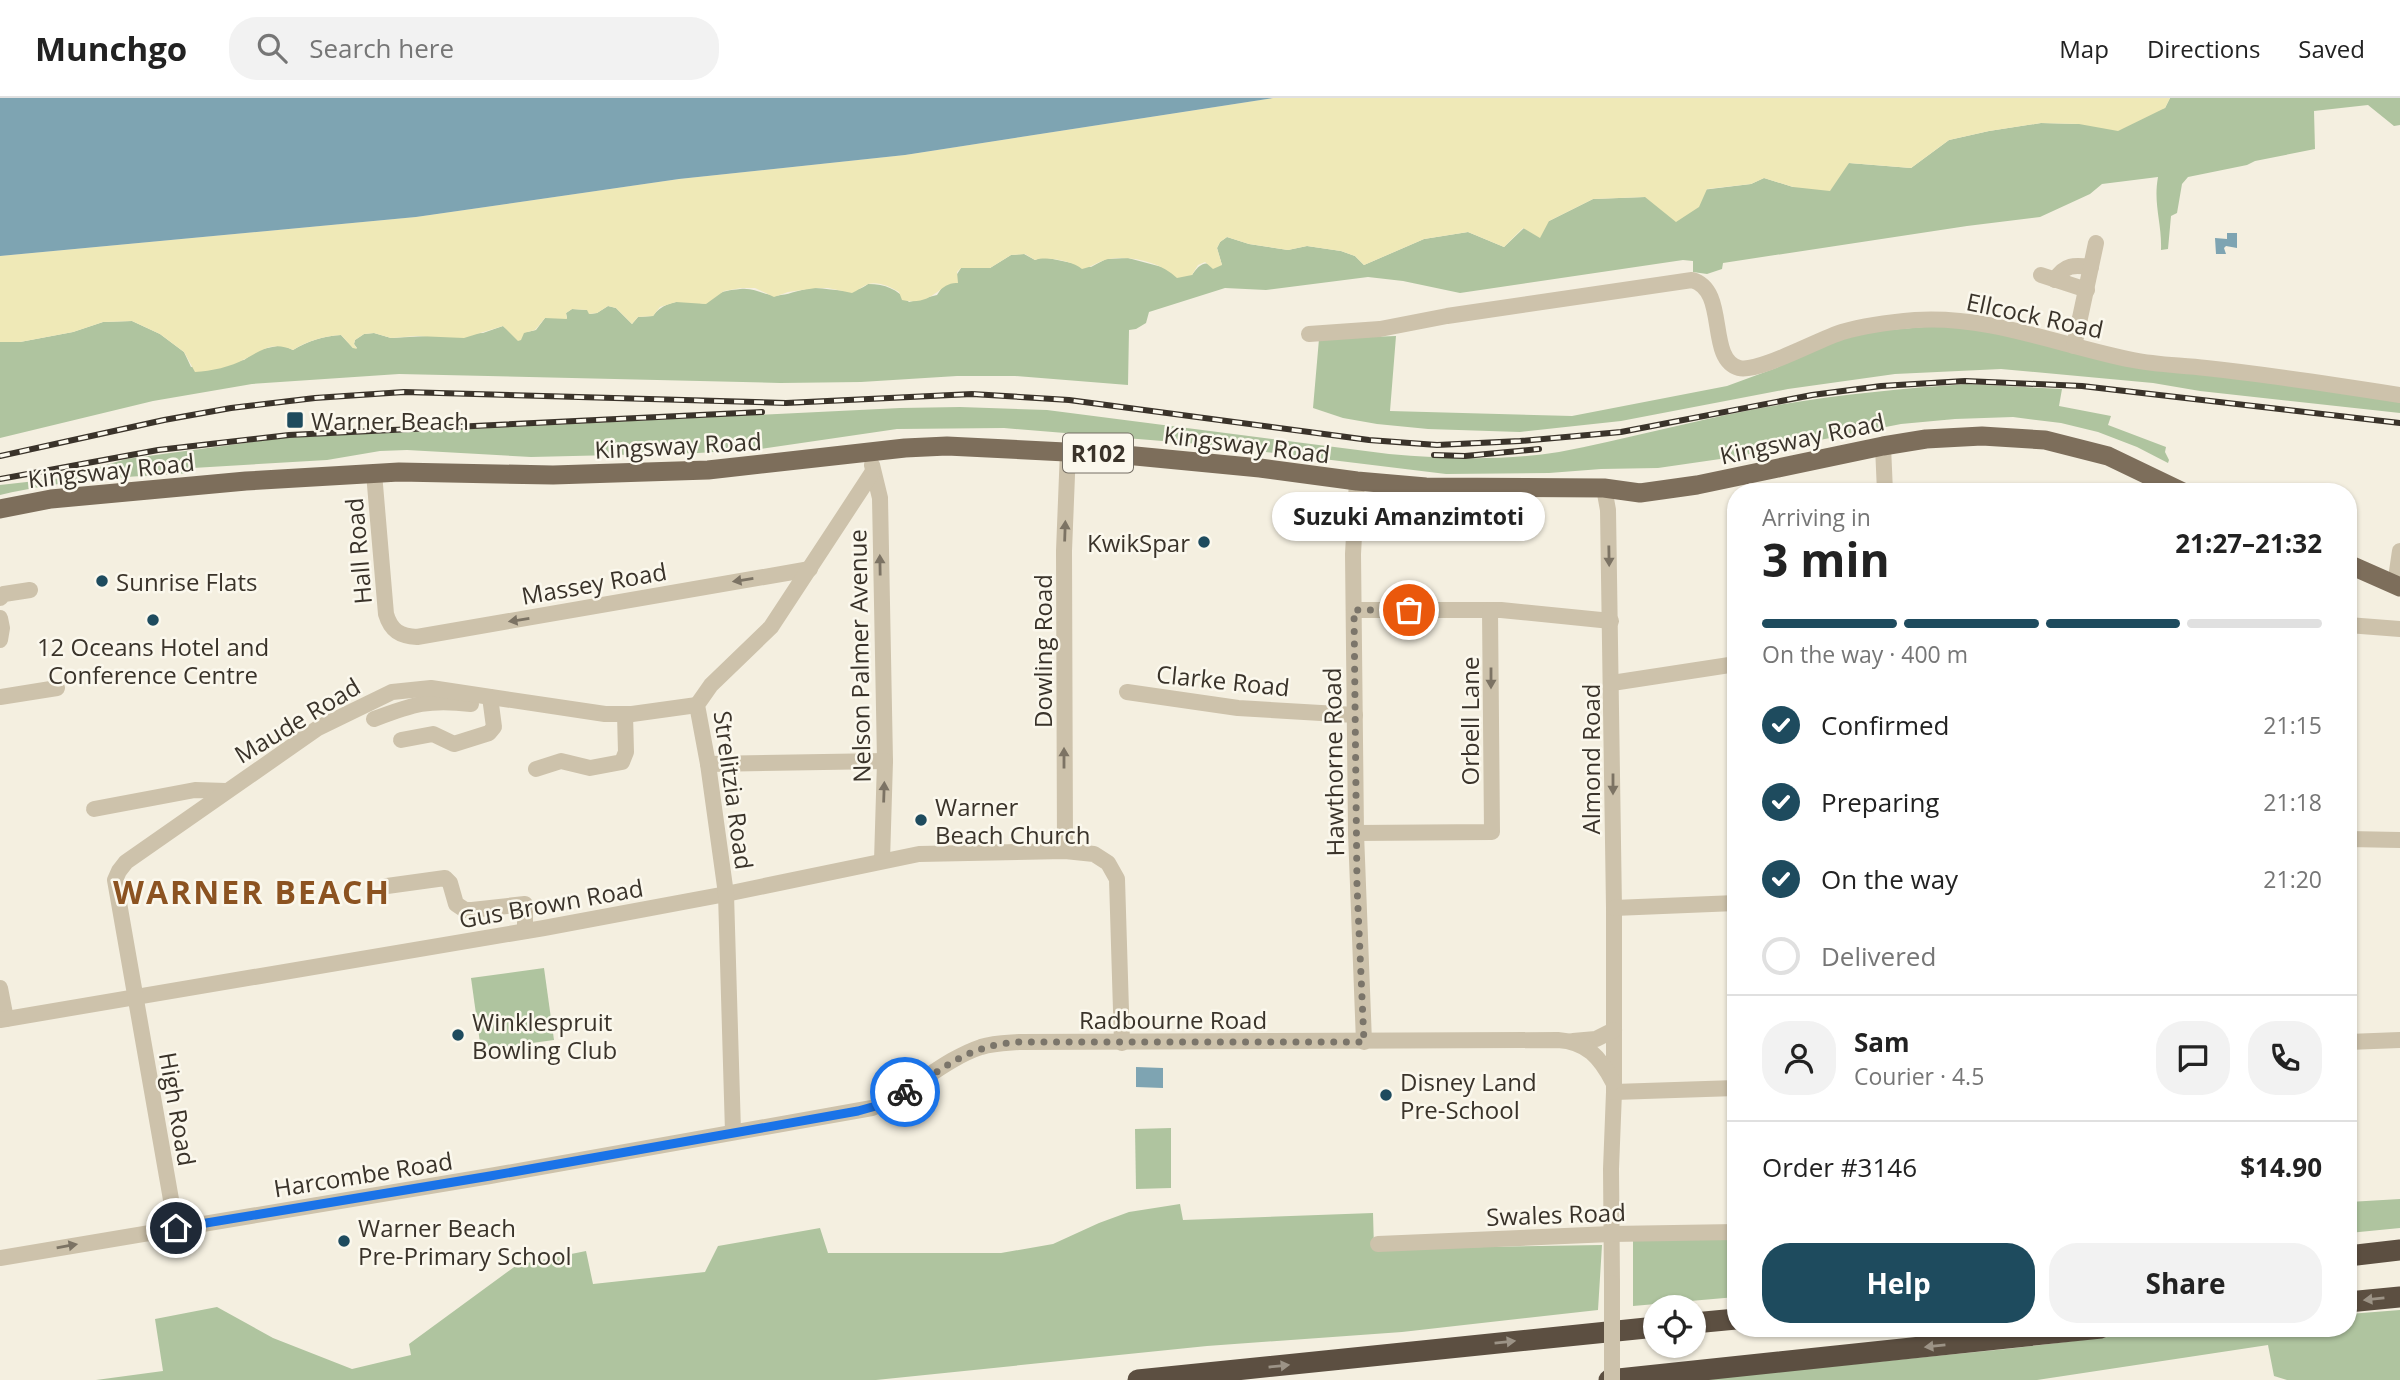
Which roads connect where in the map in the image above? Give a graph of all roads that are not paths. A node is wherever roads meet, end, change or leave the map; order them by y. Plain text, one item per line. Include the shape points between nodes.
1 (2096, 243) dead end
2 (2091, 267) junction
3 (2087, 290) junction
4 (1309, 334) dead end
5 (2074, 346) junction
6 (2400, 395) edge
7 (1883, 446) junction
8 (1068, 450) junction
9 (869, 452) junction
10 (374, 473) junction
11 (872, 473) junction
12 (1357, 481) junction
13 (1885, 483) edge
14 (2164, 483) edge
15 (1604, 488) junction
16 (0, 509) edge
17 (2400, 551) edge
18 (2357, 568) edge
19 (810, 569) junction
20 (2398, 586) edge
21 (30, 590) dead end
22 (0, 598) edge
23 (1354, 610) junction
24 (1490, 610) junction
25 (0, 618) edge
26 (1611, 621) junction
27 (390, 625) joint
28 (2357, 626) edge
29 (2400, 629) edge
30 (0, 640) edge
31 (1727, 665) edge
32 (1612, 683) junction
33 (57, 688) dead end
34 (1127, 692) dead end
35 (0, 697) edge
36 (490, 702) junction
37 (697, 705) junction
38 (625, 714) junction
39 (1355, 715) junction
40 (374, 719) dead end
41 (401, 740) dead end
42 (885, 761) junction
43 (708, 764) junction
44 (536, 769) dead end
45 (226, 791) junction
46 (94, 808) dead end
47 (1356, 833) junction
48 (2357, 839) edge
49 (2400, 840) edge
50 (1065, 851) junction
51 (882, 861) junction
52 (387, 886) dead end
53 (726, 894) junction
54 (1727, 902) edge
55 (1614, 908) junction
56 (526, 931) junction
57 (0, 988) edge
58 (136, 998) junction
59 (3, 1020) edge
60 (1614, 1030) junction
61 (2400, 1040) edge
62 (1571, 1041) junction
63 (1122, 1042) junction
64 (1364, 1042) junction
65 (2357, 1042) edge
66 (1613, 1087) junction
67 (1727, 1088) edge
68 (733, 1132) junction
69 (176, 1228) junction
70 (1727, 1232) edge
71 (1611, 1234) junction
72 (1378, 1244) dead end
73 (2400, 1250) edge
74 (2357, 1255) edge
75 (0, 1258) edge
76 (2400, 1297) edge
77 (2357, 1301) edge
78 (1727, 1320) edge
79 (1706, 1322) edge
80 (1643, 1328) edge
81 (2016, 1337) edge
82 (1138, 1380) edge
83 (1610, 1380) edge

1 - 2 street
2 - 3 street
2 - 3 street via 2067,267 2048,277
3 - 5 street
4 - 5 street, Ellcock Road via 1387,328 1687,280 1701,284 1710,296 1726,358 1739,368 1762,365 1857,328 1918,320 1997,326
5 - 6 street, Ellcock Road via 2134,360
7 - 13 street
7 - 14 main road, Kingsway Road / R102 via 1982,436 2045,440 2108,456
7 - 15 main road, Kingsway Road / R102 via 1697,485 1640,493
8 - 9 main road, Kingsway Road / R102 via 947,446
8 - 12 main road, Kingsway Road / R102
50 -> 8 street, Dowling Road
9 - 10 main road, Kingsway Road / R102 via 672,472
9 - 11 street, Nelson Palmer Avenue
10 - 16 main road, Kingsway Road / R102 via 129,491
10 - 27 street, Hall Road
11 - 19 street, Strelitzia Road
42 -> 11 street, Nelson Palmer Avenue via 880,498
12 - 15 main road, Kingsway Road / R102 via 1426,487
12 - 23 street, Hawthorne Road
15 -> 26 street, Almond Road
17 - 20 street
18 - 20 main road
19 -> 27 street, Massey Road via 417,637 398,634
19 - 37 street, Strelitzia Road via 771,627 711,685
21 - 22 street
23 - 24 street
23 - 39 street, Hawthorne Road
24 - 26 street
24 -> 47 street, Orbell Lane via 1492,832
25 - 30 street
26 - 32 street, Almond Road
28 - 29 street
31 - 32 street
32 -> 55 street, Almond Road
33 - 35 street
34 - 39 street, Clarke Road via 1238,708
36 - 38 street, Maude Road
36 - 40 street via 430,701
36 - 41 street via 494,727 489,733 454,744 433,734
36 - 45 street, Maude Road via 430,688 392,692 318,728
37 - 38 street, Maude Road
37 - 43 street, Strelitzia Road
38 - 44 street via 622,762 590,768 561,761
39 - 47 street, Hawthorne Road
42 - 43 street
51 -> 42 street, Nelson Palmer Avenue
43 - 53 street, Strelitzia Road
45 - 46 street via 195,790
45 - 58 street, Maude Road via 119,871 116,880
47 - 64 street, Hawthorne Road
48 - 49 street
50 - 51 street, Gus Brown Road via 919,854
50 - 63 street, Gus Brown Road via 1094,854 1108,863 1117,879
51 - 53 street, Gus Brown Road
52 - 56 street via 444,878 456,904 465,910 525,904
53 - 56 street, Gus Brown Road
53 - 68 street, Strelitzia Road
54 - 55 street
55 - 60 street, Almond Road
56 - 58 street, Gus Brown Road
57 - 59 street
58 - 59 street, Gus Brown Road
58 - 69 street, High Road
60 - 62 street via 1596,1039
60 - 66 street, Almond Road
61 - 65 street
62 - 64 street, Radbourne Road
62 - 66 street via 1595,1054
63 - 64 street, Radbourne Road
63 - 68 street, Radbourne Road via 996,1044 961,1056 872,1108
66 - 67 street
66 - 71 street, Almond Road
68 - 69 street, Harcombe Road
75 -> 69 street, Harcombe Road
70 - 71 street, Swales Road
71 - 72 street, Swales Road
71 - 83 street, Almond Road, bridge
73 - 74 highway
76 -> 77 highway
78 - 79 highway
82 -> 80 highway
81 -> 83 highway

